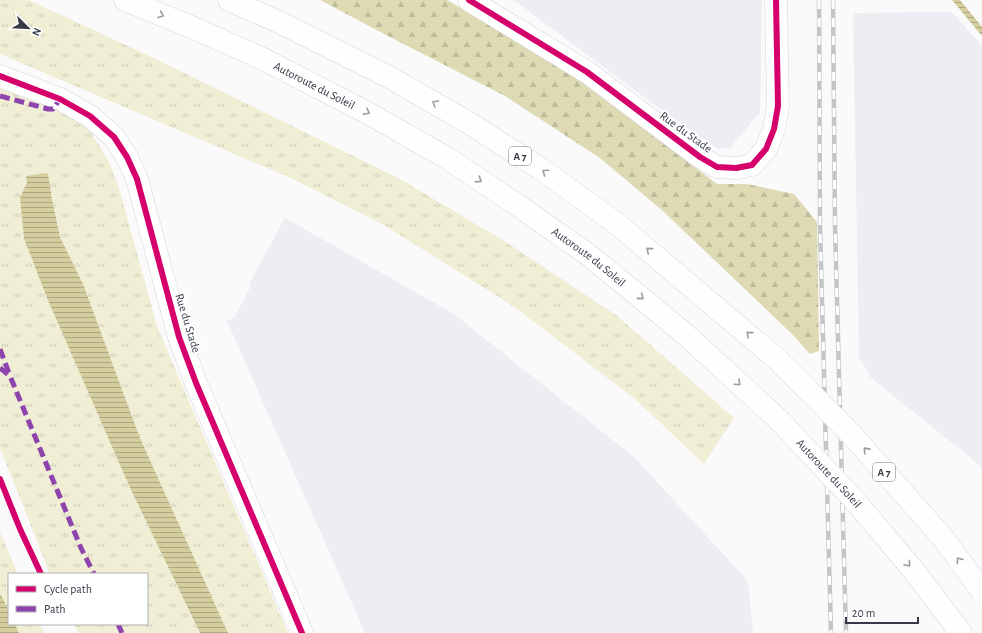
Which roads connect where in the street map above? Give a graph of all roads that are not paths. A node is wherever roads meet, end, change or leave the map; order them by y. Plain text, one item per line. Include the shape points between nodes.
1 (125, 0) edge
2 (230, 0) edge
3 (469, 0) edge
4 (776, 0) edge
5 (0, 76) edge
6 (982, 591) edge
7 (302, 633) edge
8 (961, 633) edge

1 -> 8 main road, Autoroute du Soleil, bridge via 261,58 366,112 447,158 590,256 685,334 779,420 849,494 914,571
6 -> 2 main road, A 7, bridge via 938,532 852,435 778,360 616,222 541,169 469,123 389,77
3 - 4 main road, Rue du Stade via 587,72 700,157 717,167 736,168 752,165 766,149 774,129 778,106
5 - 7 main road, Rue du Stade via 60,99 90,116 114,138 127,157 137,179 179,338 193,377

